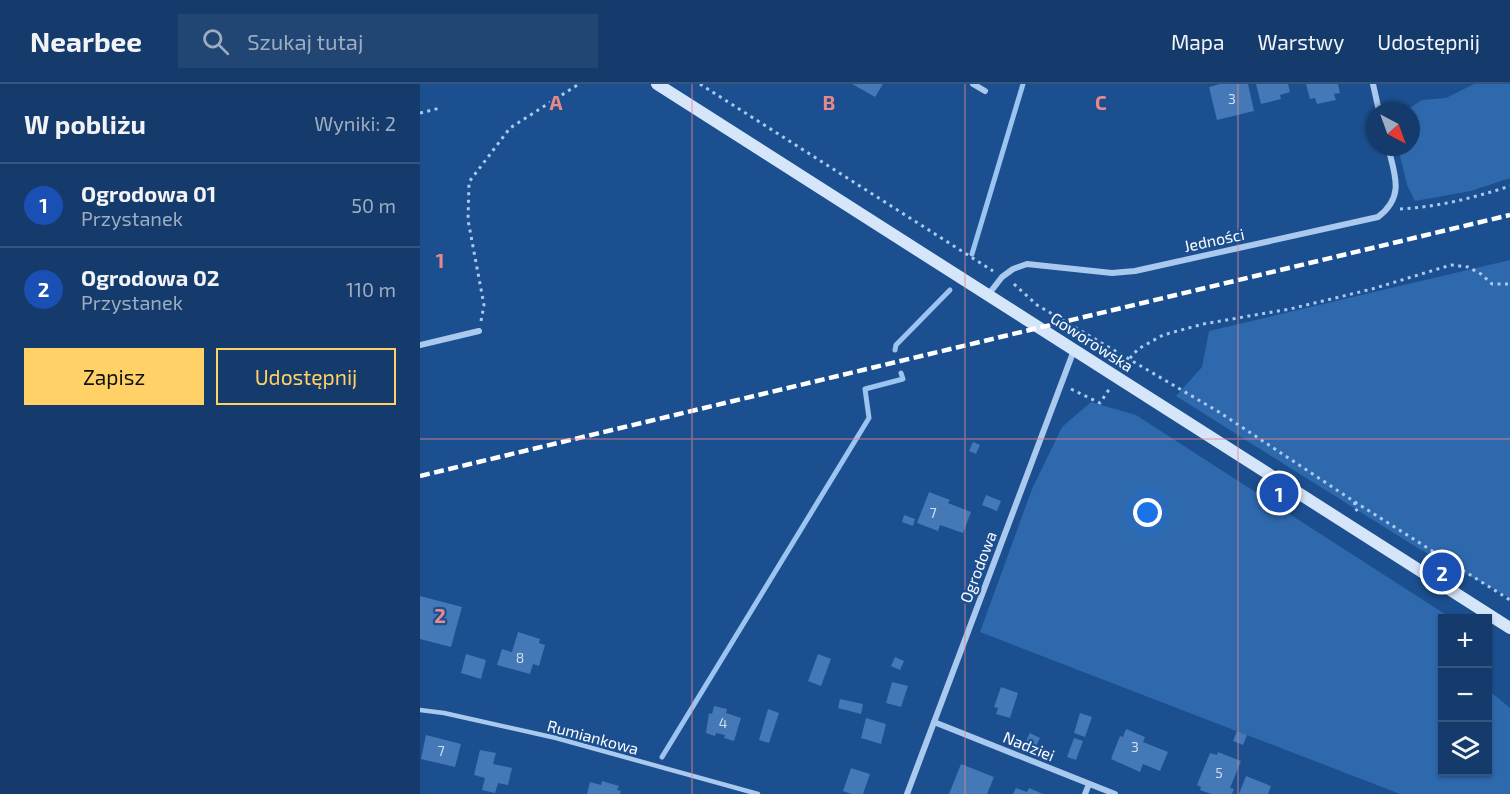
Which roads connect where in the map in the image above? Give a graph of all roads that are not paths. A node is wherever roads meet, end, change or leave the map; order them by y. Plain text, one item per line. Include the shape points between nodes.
1 (657, 84) edge
2 (972, 84) edge
3 (1373, 84) edge
4 (985, 91) dead end
5 (1377, 102) edge
6 (1390, 156) edge
7 (988, 295) junction
8 (479, 332) road end
9 (420, 345) edge
10 (1074, 350) junction
11 (1510, 628) edge
12 (420, 710) edge
13 (934, 722) junction
14 (1089, 784) junction
15 (759, 794) edge
16 (907, 794) edge
17 (1085, 794) edge
18 (1115, 794) edge

1 - 7 main road, Goworowska
2 - 4 street
3 - 5 street
6 - 7 street, Jedności via 1395,198 1378,217 1135,271 1112,273 1027,264 1013,268
7 - 10 main road, Goworowska
8 - 9 street
10 - 11 main road, Goworowska
10 - 13 street, Ogrodowa
12 - 15 lane, Rumiankowa via 556,738
13 - 14 street, Nadziei
13 - 16 street, Ogrodowa
14 - 17 street
14 - 18 street, Nadziei

